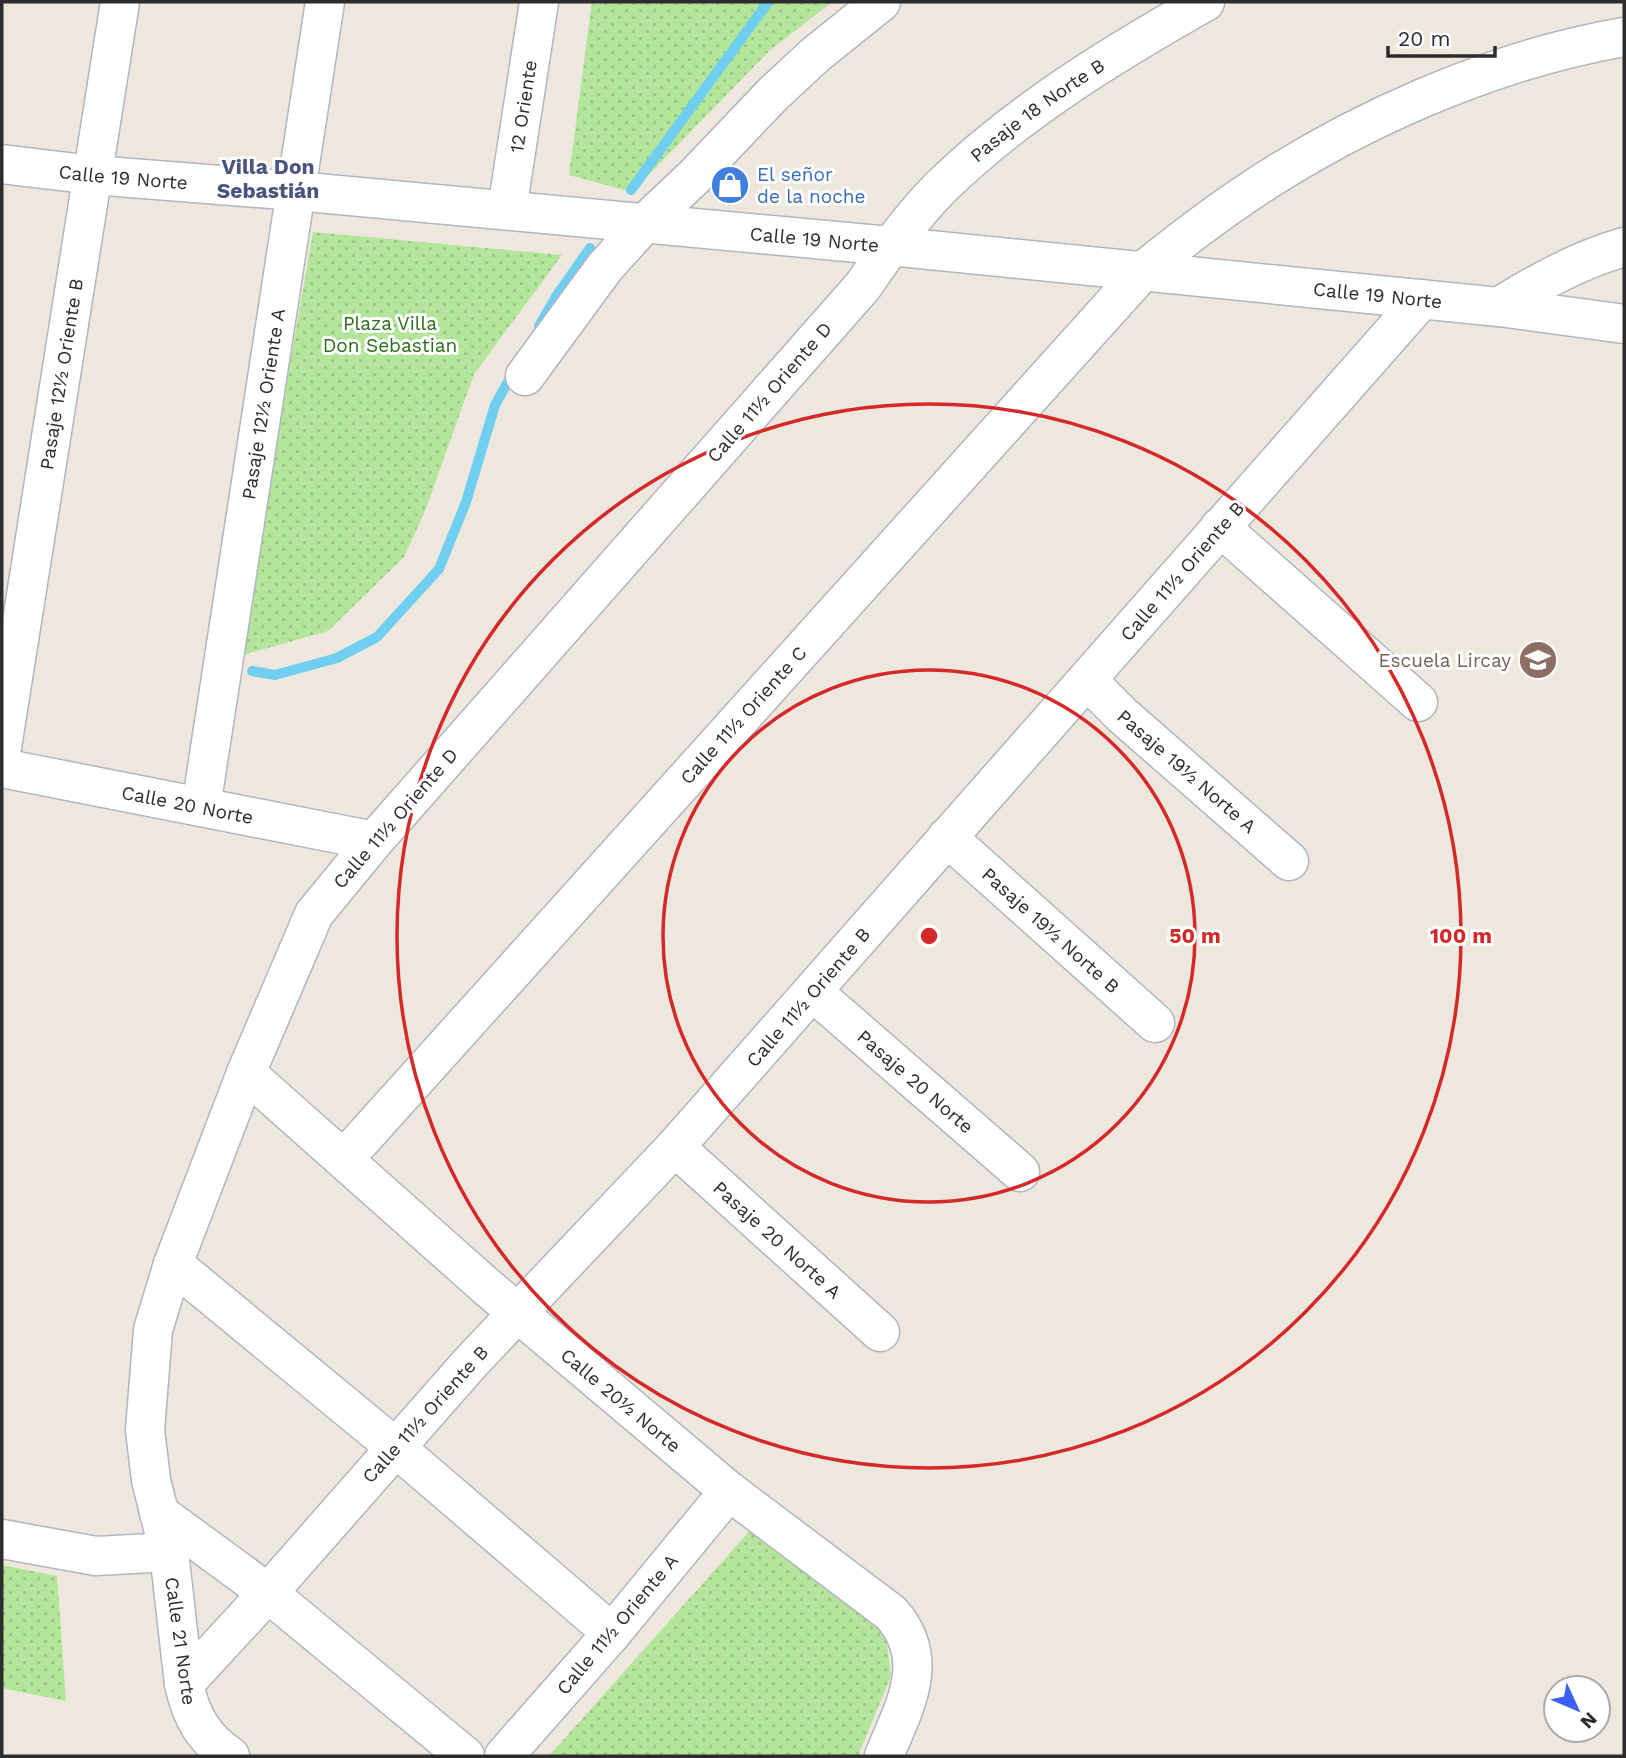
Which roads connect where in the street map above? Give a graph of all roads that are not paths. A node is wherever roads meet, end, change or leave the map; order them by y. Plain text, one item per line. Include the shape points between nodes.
1 (120, 2) edge
2 (325, 2) edge
3 (539, 2) edge
4 (881, 2) edge
5 (1205, 2) edge
6 (1624, 37) edge
7 (2, 164) edge
8 (93, 175) junction
9 (296, 191) junction
10 (507, 210) junction
11 (643, 225) junction
12 (890, 246) junction
13 (1624, 247) edge
14 (1143, 271) junction
15 (1422, 299) junction
16 (1499, 307) junction
17 (1624, 324) edge
18 (525, 376) dead end
19 (1220, 527) junction
20 (1087, 680) junction
21 (1418, 702) dead end
22 (2, 747) edge
23 (2, 768) edge
24 (201, 807) junction
25 (947, 837) junction
26 (374, 841) junction
27 (1289, 861) dead end
28 (813, 992) junction
29 (1155, 1023) dead end
30 (246, 1073) junction
31 (675, 1147) junction
32 (344, 1160) junction
33 (1020, 1172) dead end
34 (173, 1264) junction
35 (517, 1312) junction
36 (880, 1332) dead end
37 (395, 1447) junction
38 (729, 1491) junction
39 (159, 1513) junction
40 (2, 1539) edge
41 (169, 1552) junction
42 (268, 1593) junction
43 (612, 1633) junction
44 (184, 1684) junction
45 (230, 1756) edge
46 (465, 1756) edge
47 (504, 1756) edge
48 (884, 1756) edge

1 - 8 street, Pasaje 12½ Oriente B
2 - 9 street, Pasaje 12½ Oriente A
3 - 10 street, 12 Oriente
4 - 11 street via 773,94
5 - 12 street, Pasaje 18 Norte B via 1082,78 1009,130 943,185
6 - 14 street, Calle 11½ Oriente C via 1499,69 1360,128 1242,197
7 - 8 street, Calle 19 Norte
8 - 9 street, Calle 19 Norte
8 - 22 street, Pasaje 12½ Oriente B
9 - 10 street, Calle 19 Norte
9 - 24 street, Pasaje 12½ Oriente A
10 - 11 street, Calle 19 Norte
11 - 12 street, Calle 19 Norte
11 - 18 street
12 - 14 street, Calle 19 Norte
12 - 26 street, Calle 11½ Oriente D via 863,286
13 - 16 street via 1570,267
14 - 15 street, Calle 19 Norte
14 - 32 street, Calle 11½ Oriente C
15 - 16 street, Calle 19 Norte
15 - 19 street, Calle 11½ Oriente B
16 - 17 street, Calle 19 Norte
19 - 20 street, Calle 11½ Oriente B
19 - 21 street
20 - 25 street, Calle 11½ Oriente B
20 - 27 street, Pasaje 19½ Norte A
23 - 24 street, Calle 20 Norte
24 - 26 street, Calle 20 Norte
25 - 28 street, Calle 11½ Oriente B
25 - 29 street, Pasaje 19½ Norte B
26 - 30 street, Calle 11½ Oriente D via 314,914
28 - 31 street, Calle 11½ Oriente B
28 - 33 street, Pasaje 20 Norte
30 - 32 street, Calle 20½ Norte
30 - 34 street, Calle 11½ Oriente D
31 - 35 street, Calle 11½ Oriente B
31 - 36 street, Pasaje 20 Norte A
32 - 35 street, Calle 20½ Norte
34 - 37 street
34 - 39 street, Calle 11½ Oriente D via 149,1354 145,1430
35 - 37 street, Calle 11½ Oriente B
35 - 38 street, Calle 20½ Norte
37 - 42 street, Calle 11½ Oriente B
37 - 43 street
38 - 43 street, Calle 11½ Oriente A
38 - 48 street, Calle 20½ Norte via 901,1624 912,1651 912,1679
39 - 41 street, Calle 21 Norte
39 - 42 street
40 - 41 street, Calle 21 Norte via 96,1556
41 - 44 street, Calle 21 Norte
42 - 44 street, Calle 11½ Oriente B
42 - 46 street
43 - 47 street, Calle 11½ Oriente A
44 - 45 street, Calle 21 Norte via 197,1723 206,1737

